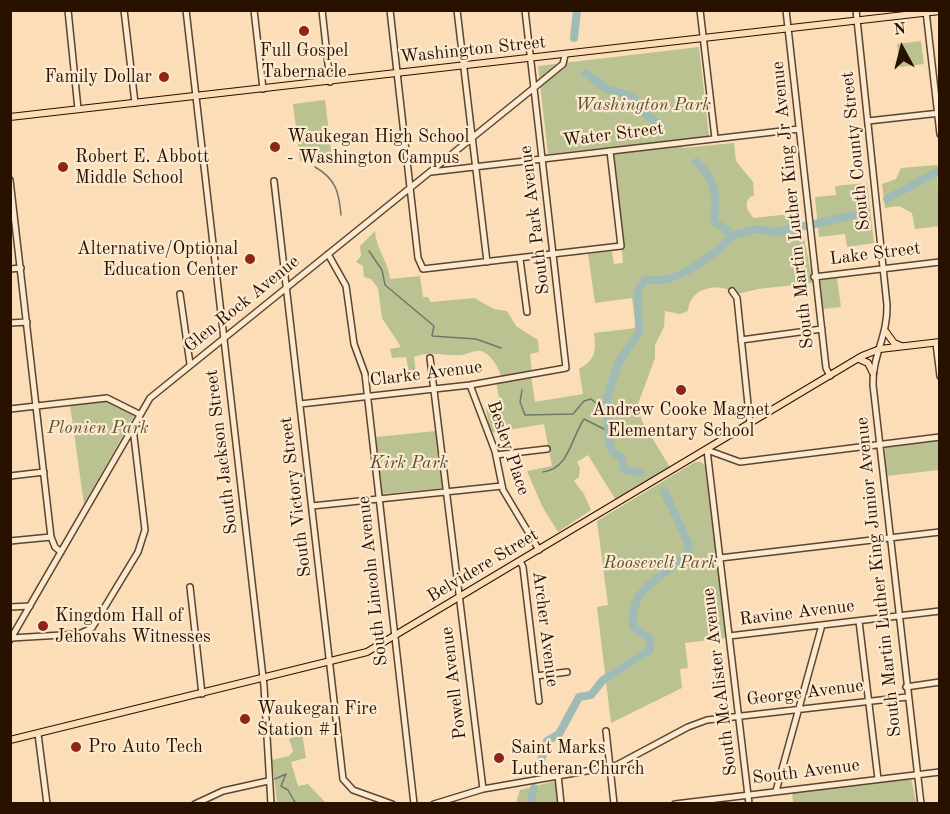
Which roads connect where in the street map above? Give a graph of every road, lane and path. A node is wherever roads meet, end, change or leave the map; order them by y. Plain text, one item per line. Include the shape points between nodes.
1 (68, 10) edge
2 (124, 10) edge
3 (186, 10) edge
4 (254, 10) edge
5 (322, 10) edge
6 (390, 10) edge
7 (457, 10) edge
8 (525, 10) edge
9 (700, 10) edge
10 (786, 10) edge
11 (856, 10) edge
12 (939, 11) edge
13 (926, 12) edge
14 (857, 21) junction
15 (788, 29) junction
16 (703, 39) junction
17 (565, 55) junction
18 (531, 59) junction
19 (464, 66) junction
20 (397, 74) junction
21 (330, 82) junction
22 (535, 87) junction
23 (263, 89) junction
24 (196, 97) junction
25 (135, 104) junction
26 (78, 110) junction
27 (938, 113) edge
28 (10, 117) edge
29 (868, 121) junction
30 (799, 129) junction
31 (939, 134) edge
32 (472, 138) junction
33 (715, 138) junction
34 (610, 151) junction
35 (543, 159) junction
36 (476, 166) junction
37 (430, 172) junction
38 (10, 180) edge
39 (274, 181) dead end
40 (410, 188) junction
41 (328, 254) junction
42 (554, 254) junction
43 (520, 259) junction
44 (939, 261) edge
45 (487, 262) junction
46 (21, 268) junction
47 (884, 268) junction
48 (10, 269) edge
49 (814, 277) junction
50 (286, 288) junction
51 (732, 291) dead end
52 (180, 294) dead end
53 (527, 312) dead end
54 (27, 322) junction
55 (10, 324) edge
56 (822, 329) junction
57 (886, 332) junction
58 (224, 338) junction
59 (741, 340) junction
60 (938, 342) edge
61 (902, 347) junction
62 (880, 349) junction
63 (430, 358) dead end
64 (858, 359) junction
65 (190, 364) junction
66 (556, 371) joint
67 (873, 373) junction
68 (830, 376) junction
69 (939, 376) edge
70 (470, 385) junction
71 (434, 389) junction
72 (368, 397) junction
73 (300, 404) junction
74 (36, 406) junction
75 (10, 409) edge
76 (139, 414) junction
77 (750, 424) junction
78 (133, 426) junction
79 (939, 437) edge
80 (879, 444) junction
81 (548, 449) dead end
82 (707, 450) junction
83 (496, 455) junction
84 (44, 472) junction
85 (10, 476) edge
86 (502, 486) junction
87 (447, 492) junction
88 (380, 499) junction
89 (312, 506) junction
90 (939, 532) edge
91 (51, 537) junction
92 (889, 538) junction
93 (10, 541) edge
94 (539, 550) junction
95 (61, 552) junction
96 (720, 558) junction
97 (520, 561) junction
98 (190, 587) dead end
99 (459, 598) junction
100 (30, 606) junction
101 (10, 607) edge
102 (939, 611) edge
103 (898, 616) junction
104 (859, 621) junction
105 (822, 625) junction
106 (394, 636) junction
107 (729, 636) junction
108 (11, 639) edge
109 (330, 663) junction
110 (567, 672) dead end
111 (536, 675) junction
112 (264, 680) junction
113 (939, 682) edge
114 (906, 687) junction
115 (202, 694) junction
116 (907, 697) junction
117 (539, 701) dead end
118 (869, 701) junction
119 (798, 709) junction
120 (739, 716) junction
121 (606, 731) dead end
122 (38, 734) junction
123 (10, 740) edge
124 (610, 767) junction
125 (939, 772) edge
126 (558, 775) junction
127 (917, 775) junction
128 (878, 779) junction
129 (268, 781) junction
130 (483, 789) junction
131 (776, 791) junction
132 (748, 794) junction
133 (47, 804) edge
134 (195, 804) edge
135 (270, 804) edge
136 (392, 804) edge
137 (414, 804) edge
138 (434, 804) edge
139 (561, 804) edge
140 (614, 804) edge
141 (675, 804) edge
142 (749, 804) edge
143 (921, 804) edge

1 - 26 street
2 - 25 street
3 - 24 street, South Jackson Street
4 - 23 street
5 - 21 street
6 - 20 street
7 - 19 street
8 - 18 street, South Park Avenue
9 - 16 street
10 - 15 street, South Martin Luther King Jr Avenue
11 - 14 street, South County Street
12 - 13 main road, Washington Street
13 - 14 main road, Washington Street
13 - 27 street
14 - 15 main road, Washington Street
14 - 29 street, South County Street
15 - 16 main road, Washington Street
15 - 30 street, South Martin Luther King Jr Avenue
16 - 17 main road, Washington Street
16 - 33 street
17 - 18 main road, Washington Street
17 - 22 street, Glen Rock Avenue via 563,64
18 - 19 main road, Washington Street
18 - 22 street, South Park Avenue
19 - 20 main road, Washington Street
19 - 32 street
20 - 21 main road, Washington Street
20 - 40 street
21 - 23 main road, Washington Street
22 - 32 street, Glen Rock Avenue
22 - 35 street, South Park Avenue
23 - 24 main road, Washington Street
24 - 25 main road, Washington Street
24 - 58 street, South Jackson Street
25 - 26 main road, Washington Street
26 - 28 main road, Washington Street
27 - 29 street
27 - 31 street
29 - 47 street, South County Street
30 - 33 street, Water Street
30 - 49 street, South Martin Luther King Jr Avenue
32 - 36 street
32 - 37 street, Glen Rock Avenue
33 - 34 street, Water Street
34 - 35 street, Water Street
34 - 42 street via 621,246
35 - 36 street, Water Street
35 - 42 street, South Park Avenue
36 - 37 street, Water Street
36 - 45 street
37 - 40 street, Glen Rock Avenue
38 - 46 street
39 - 50 street, South Victory Street
40 - 41 street, Glen Rock Avenue
40 - 45 street via 418,258 423,269
41 - 50 street, Glen Rock Avenue
41 - 72 street, South Lincoln Avenue via 346,286 354,344 362,362
42 - 43 street
42 - 66 street, South Park Avenue via 567,365
43 - 45 street
43 - 53 street
44 - 47 street, Lake Street
46 - 48 street
46 - 54 street
47 - 49 street, Lake Street
47 - 57 street, South County Street
49 - 56 street, South Martin Luther King Jr Avenue
50 - 58 street, Glen Rock Avenue
50 - 73 street, South Victory Street
51 - 59 street via 737,298
52 - 65 street
54 - 55 street
54 - 74 street
56 - 59 street
56 - 68 street, South Martin Luther King Jr Avenue
57 - 61 main road
57 - 62 street, South County Street
58 - 65 street, Glen Rock Avenue
58 - 112 street, South Jackson Street
59 - 77 street
60 - 61 main road, Belvidere Street
60 - 69 street
61 - 62 main road, Belvidere Street
62 - 64 main road, Belvidere Street
62 - 67 street, South Martin Luther King Junior Avenue
63 - 71 street, Powell Avenue
64 - 67 main road via 868,363
64 - 68 main road, Belvidere Street
65 - 76 street, Glen Rock Avenue via 156,392
66 - 70 street, Clarke Avenue
67 - 80 street, South Martin Luther King Junior Avenue
68 - 77 main road, Belvidere Street
70 - 71 street, Clarke Avenue
70 - 83 street, Besley Place
71 - 72 street, Clarke Avenue
71 - 87 street, Powell Avenue
72 - 73 street, Clarke Avenue
72 - 88 street, South Lincoln Avenue
73 - 89 street, South Victory Street
74 - 75 street
74 - 76 street via 107,398
74 - 84 street
76 - 78 street, Glen Rock Avenue
77 - 82 main road, Belvidere Street
78 - 95 street, Glen Rock Avenue
78 - 108 street via 145,530 138,552 92,628 79,634
79 - 80 street
80 - 82 street via 740,462
80 - 92 street, South Martin Luther King Junior Avenue
81 - 83 street
82 - 94 main road, Belvidere Street
82 - 96 street, South McAlister Avenue
83 - 86 street, Besley Place
84 - 85 street
84 - 91 street
86 - 87 street
86 - 94 street, Besley Place
87 - 88 street
87 - 99 street, Powell Avenue
88 - 89 street
88 - 106 street, South Lincoln Avenue
89 - 109 street, South Victory Street
90 - 92 street
91 - 93 street
91 - 95 street
92 - 96 street
92 - 103 street, South Martin Luther King Junior Avenue
94 - 97 main road, Belvidere Street
95 - 100 street, Glen Rock Avenue
96 - 107 street, South McAlister Avenue
97 - 99 main road, Belvidere Street
97 - 111 street, Archer Avenue
98 - 115 street
99 - 106 main road, Belvidere Street
99 - 130 street, Powell Avenue
100 - 101 street
100 - 108 street, Glen Rock Avenue
102 - 103 street, Ravine Avenue
103 - 104 street, Ravine Avenue
103 - 114 street, South Martin Luther King Junior Avenue
104 - 105 street, Ravine Avenue
104 - 118 street
105 - 107 street, Ravine Avenue
105 - 119 street
106 - 109 main road, Belvidere Street via 367,652
106 - 137 street, South Lincoln Avenue
107 - 120 street, South McAlister Avenue
109 - 112 main road, Belvidere Street
109 - 136 street, South Victory Street via 344,782 353,790
110 - 111 street
111 - 117 street, Archer Avenue
112 - 115 main road, Belvidere Street
112 - 129 street, South Jackson Street
113 - 114 street
114 - 116 street, South Martin Luther King Junior Avenue
115 - 122 main road, Belvidere Street
116 - 118 street, George Avenue
116 - 127 street, South Martin Luther King Junior Avenue
118 - 119 street, George Avenue
118 - 128 street
119 - 120 street, George Avenue
119 - 131 street
120 - 124 street, George Avenue via 699,722
120 - 132 street, South McAlister Avenue
121 - 124 street
122 - 123 main road, Belvidere Street
122 - 133 street
124 - 126 street, George Avenue
124 - 140 street
125 - 127 street, South Avenue
126 - 130 street, George Avenue
126 - 139 street
127 - 128 street, South Avenue
127 - 143 street, South Martin Luther King Junior Avenue
128 - 131 street, South Avenue
129 - 134 street via 223,791
129 - 135 street, South Jackson Street
130 - 138 street, George Avenue
131 - 132 street, South Avenue
132 - 141 street, South Avenue
132 - 142 street, South McAlister Avenue

